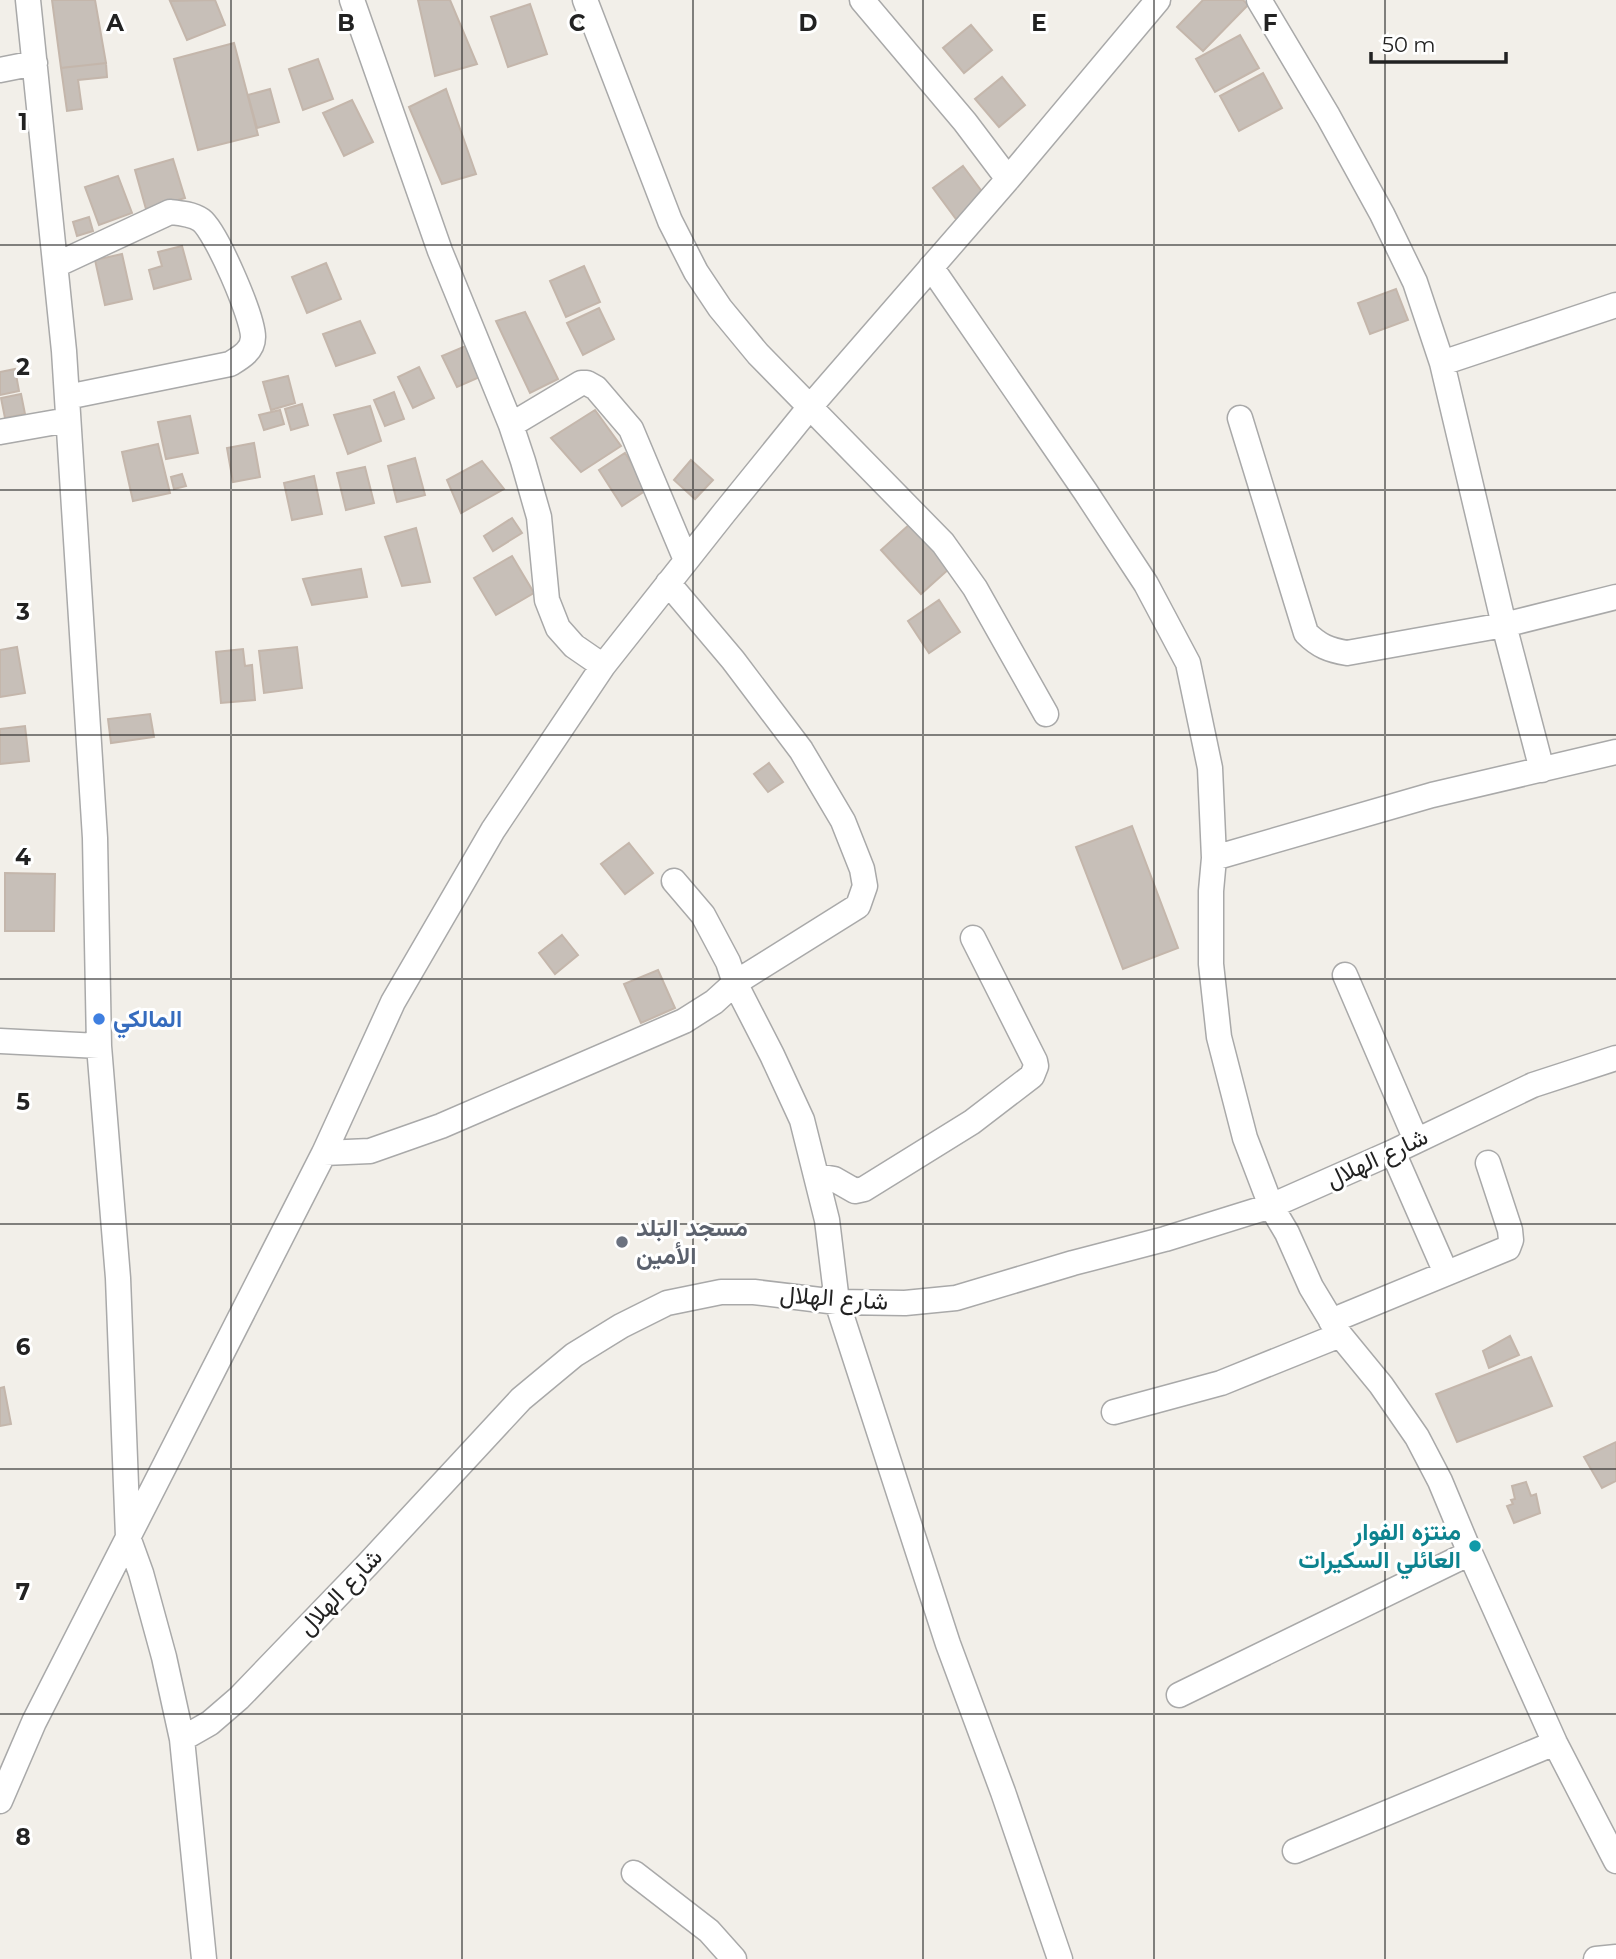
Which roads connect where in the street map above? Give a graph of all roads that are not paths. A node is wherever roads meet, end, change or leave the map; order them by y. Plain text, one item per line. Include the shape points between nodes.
1 (28, 0) edge
2 (352, 0) edge
3 (585, 0) edge
4 (862, 0) edge
5 (1158, 0) edge
6 (1259, 0) edge
7 (35, 62) junction
8 (0, 70) edge
9 (1008, 179) junction
10 (56, 265) junction
11 (931, 267) junction
12 (1616, 305) edge
13 (1443, 363) junction
14 (68, 408) junction
15 (809, 408) junction
16 (1240, 418) dead end
17 (511, 425) junction
18 (0, 432) edge
19 (686, 560) junction
20 (668, 583) junction
21 (1616, 597) edge
22 (1504, 625) junction
23 (603, 666) junction
24 (1046, 714) dead end
25 (1616, 752) edge
26 (1542, 770) junction
27 (1214, 858) junction
28 (674, 881) dead end
29 (973, 938) dead end
30 (1345, 975) dead end
31 (735, 983) junction
32 (0, 1041) edge
33 (99, 1046) junction
34 (1616, 1058) edge
35 (1416, 1140) junction
36 (1393, 1152) junction
37 (324, 1153) junction
38 (1488, 1163) dead end
39 (817, 1176) junction
40 (1271, 1206) junction
41 (1446, 1273) junction
42 (838, 1303) junction
43 (1336, 1328) junction
44 (1114, 1412) dead end
45 (128, 1537) junction
46 (1470, 1553) junction
47 (1179, 1695) dead end
48 (182, 1739) junction
49 (1555, 1743) junction
50 (0, 1801) edge
51 (1295, 1851) dead end
52 (1616, 1861) edge
53 (634, 1873) dead end
54 (1616, 1956) edge
55 (204, 1959) edge
56 (734, 1959) edge
57 (1060, 1959) edge
58 (1596, 1959) edge

1 - 7 street
2 - 17 street via 440,251
3 - 15 street via 670,221 696,272 758,354
4 - 9 street
5 - 9 street
6 - 13 street via 1382,214 1415,282
7 - 8 street
7 - 10 street
9 - 11 street
10 - 14 street
10 - 14 street via 170,212 185,213 202,221 231,268 253,338 246,354 230,364
11 - 15 street
11 - 27 street via 1146,584 1188,663 1210,768
12 - 13 street
13 - 22 street
14 - 18 street
14 - 33 street via 95,838
15 - 19 street
15 - 24 street via 943,543 975,589
16 - 22 street via 1306,633 1317,645 1348,653
17 - 19 street via 581,383 596,388 631,429
17 - 23 street via 539,517 547,600 558,628
19 - 20 street
20 - 23 street
20 - 31 street via 802,750 843,821 865,886 858,906
21 - 22 street
22 - 26 street
23 - 37 street via 493,830 393,1002
25 - 26 street
26 - 27 street via 1432,795
27 - 40 street via 1211,964 1219,1037 1245,1138
28 - 31 street via 702,915
29 - 39 street via 1035,1061 1032,1076 971,1122 864,1189 855,1191
30 - 35 street
31 - 37 street via 684,1021 441,1126 370,1151
31 - 39 street via 802,1120
32 - 33 street
33 - 45 street via 118,1278
34 - 35 street, شارع الهلال via 1533,1085
35 - 36 street, شارع الهلال
36 - 40 street, شارع الهلال
36 - 41 street
37 - 45 street
38 - 41 street via 1510,1230 1508,1248
39 - 42 street
40 - 42 street, شارع الهلال via 956,1298
40 - 43 street
41 - 43 street
42 - 48 street, شارع الهلال via 743,1292 667,1303 574,1355 521,1399 239,1698
42 - 57 street via 948,1644
43 - 44 street via 1221,1383
43 - 46 street via 1417,1437
45 - 48 street via 164,1657
45 - 50 street via 34,1722
46 - 47 street
46 - 49 street
48 - 55 street
49 - 51 street
49 - 52 street
53 - 56 street via 709,1931
54 - 58 street

